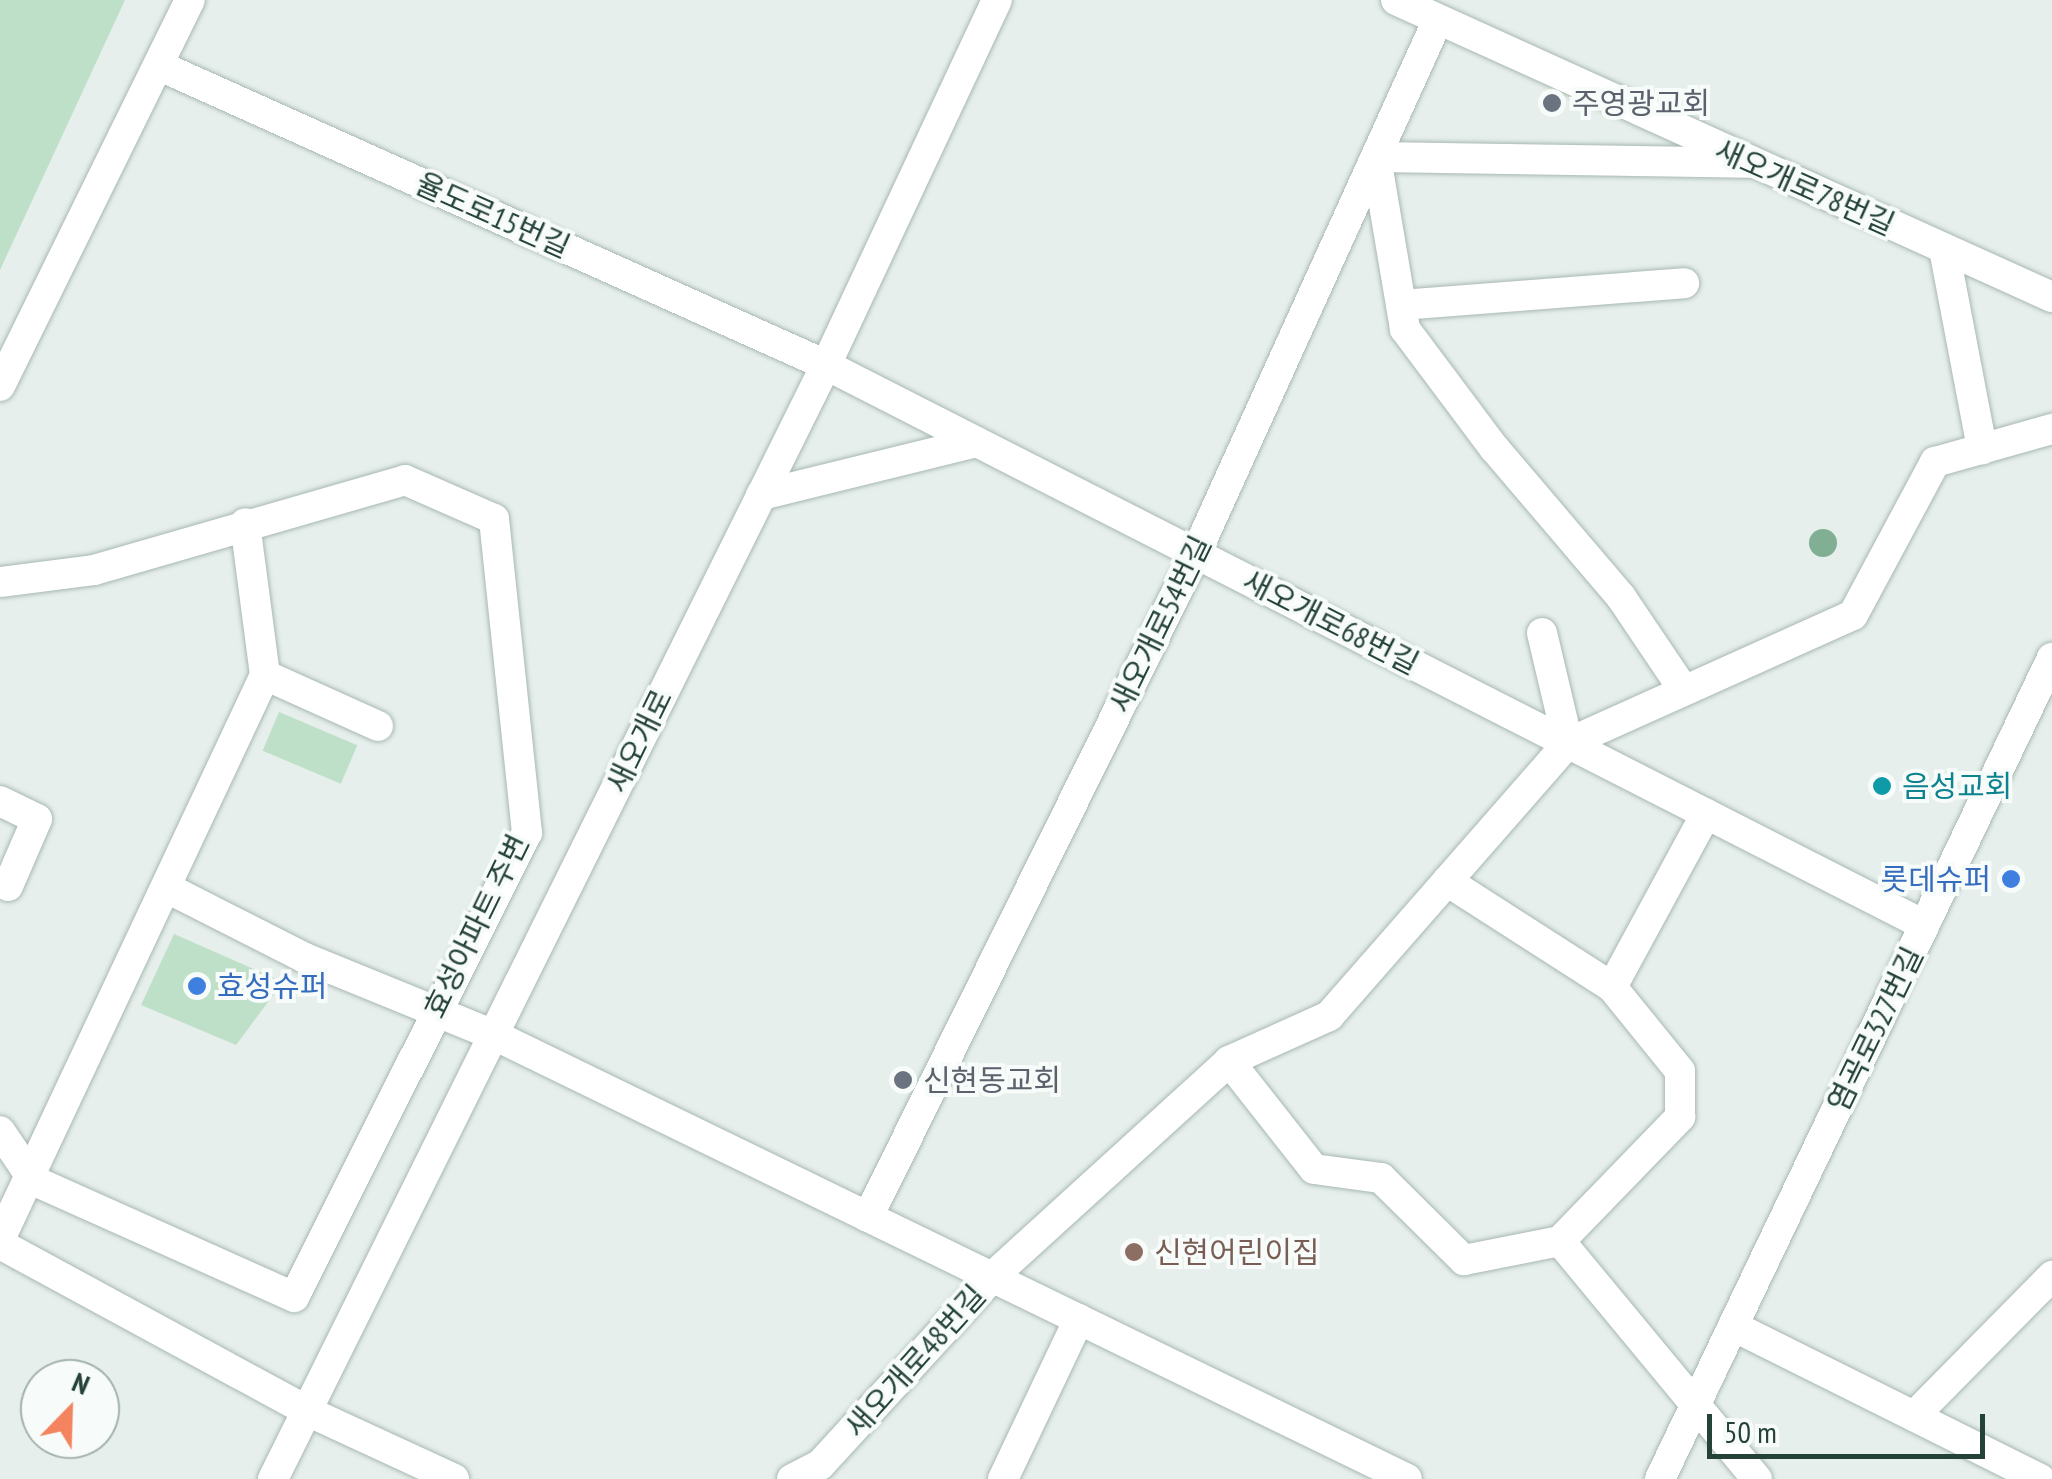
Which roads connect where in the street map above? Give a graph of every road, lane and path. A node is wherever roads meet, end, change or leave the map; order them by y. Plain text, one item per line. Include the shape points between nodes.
1 (190, 0) edge
2 (997, 0) edge
3 (1396, 0) edge
4 (1436, 24) junction
5 (160, 66) junction
6 (1376, 157) junction
7 (1750, 163) junction
8 (1944, 249) junction
9 (1684, 283) dead end
10 (2052, 297) edge
11 (1401, 305) junction
12 (826, 365) junction
13 (0, 386) edge
14 (2052, 429) edge
15 (977, 442) junction
16 (1982, 449) junction
17 (761, 495) junction
18 (245, 523) junction
19 (1196, 554) junction
20 (0, 582) edge
21 (1542, 633) dead end
22 (2052, 658) edge
23 (265, 675) junction
24 (1683, 689) junction
25 (378, 726) dead end
26 (1568, 743) junction
27 (0, 801) edge
28 (1706, 814) junction
29 (1447, 881) junction
30 (8, 886) dead end
31 (167, 888) junction
32 (1924, 925) junction
33 (1612, 987) junction
34 (433, 1013) junction
35 (494, 1035) junction
36 (1229, 1061) junction
37 (0, 1132) edge
38 (33, 1180) junction
39 (868, 1217) junction
40 (1560, 1241) junction
41 (0, 1242) edge
42 (2052, 1276) edge
43 (992, 1277) junction
44 (1078, 1319) junction
45 (1733, 1326) junction
46 (1698, 1399) junction
47 (307, 1411) junction
48 (1914, 1416) junction
49 (274, 1479) edge
50 (454, 1479) edge
51 (792, 1479) edge
52 (1003, 1479) edge
53 (1407, 1479) edge
54 (1660, 1479) edge
55 (1757, 1479) edge
56 (2040, 1479) edge

1 - 5 street
2 - 12 street, 새오개로
3 - 4 street, 새오개로78번길
4 - 6 street, 새오개로54번길
4 - 7 street, 새오개로78번길
5 - 12 street, 율도로15번길
5 - 13 street
6 - 7 street
6 - 11 street
6 - 19 street, 새오개로54번길
7 - 8 street, 새오개로78번길
8 - 10 street, 새오개로78번길
8 - 16 street
9 - 11 street
11 - 24 street via 1405,329 1494,448 1621,597
12 - 15 street, 새오개로68번길
12 - 17 street, 새오개로
14 - 16 street
15 - 17 street
15 - 19 street, 새오개로68번길
16 - 24 street via 1936,462 1852,616
17 - 35 street, 새오개로
18 - 20 street, 효성아파트 주변 via 94,570
18 - 23 street
18 - 34 street, 효성아파트 주변 via 404,480 494,518 528,833
19 - 26 street, 새오개로68번길
19 - 39 street, 새오개로54번길
21 - 26 street
22 - 32 street, 염곡로327번길
23 - 25 street
23 - 31 street
24 - 26 street
26 - 28 street, 새오개로68번길
26 - 29 street
27 - 30 street via 37,819
28 - 32 street, 새오개로68번길
28 - 33 street
29 - 33 street
29 - 36 street via 1329,1016
31 - 34 street
31 - 38 street
32 - 45 street, 염곡로327번길
33 - 40 street via 1680,1071 1680,1117
34 - 35 street
34 - 38 street, 효성아파트 주변 via 294,1296
35 - 39 street
35 - 47 street, 새오개로
36 - 40 street via 1314,1170 1381,1178 1464,1260
36 - 43 street
37 - 38 street
38 - 41 street
39 - 43 street
40 - 46 street
41 - 47 street
42 - 48 street
43 - 44 street
43 - 51 street, 새오개로48번길 via 820,1466
44 - 52 street
44 - 53 street
45 - 46 street, 염곡로327번길
45 - 48 street
46 - 54 street, 염곡로327번길
46 - 55 street
47 - 49 street, 새오개로
47 - 50 street
48 - 56 street

